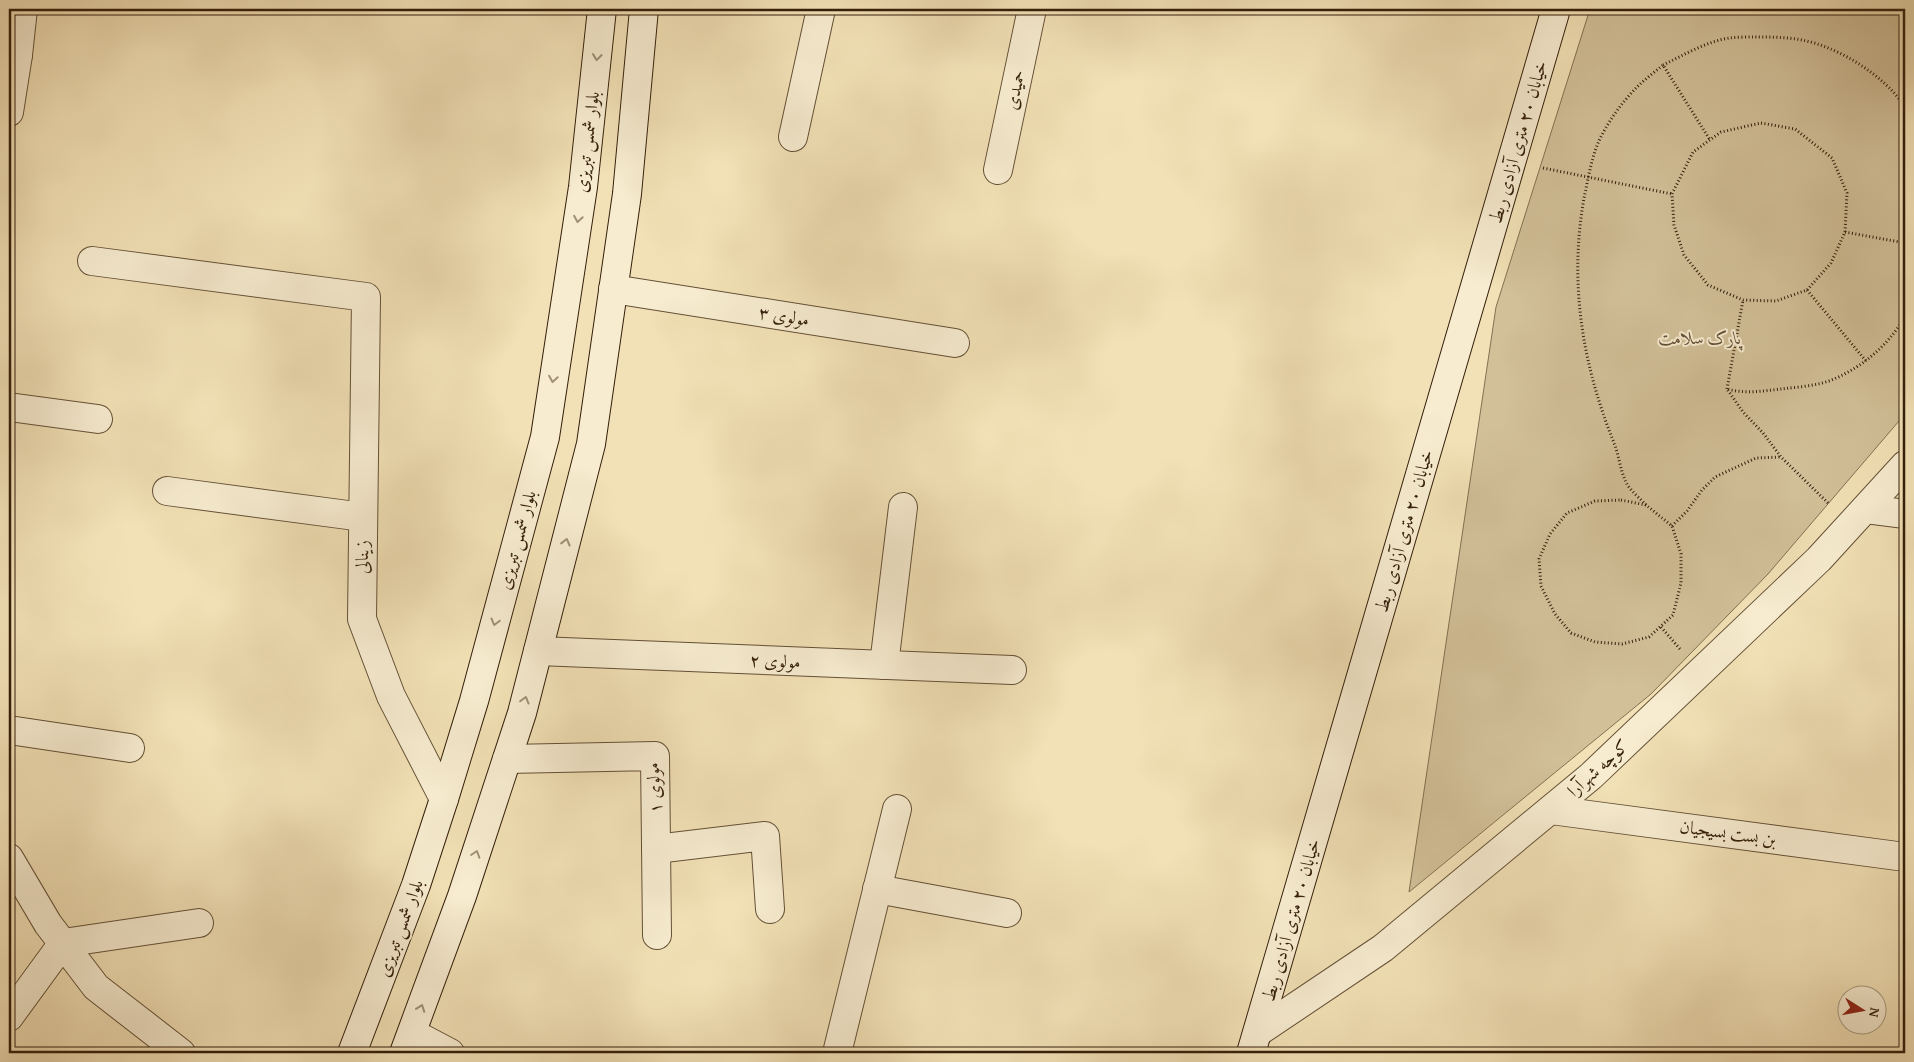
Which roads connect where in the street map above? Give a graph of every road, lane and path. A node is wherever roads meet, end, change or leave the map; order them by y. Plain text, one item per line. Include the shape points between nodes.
1 (23, 9) edge
2 (602, 9) edge
3 (644, 9) edge
4 (821, 9) edge
5 (1032, 9) edge
6 (1556, 9) edge
7 (13, 56) edge
8 (1663, 65) junction
9 (1905, 107) edge
10 (9, 112) edge
11 (793, 137) dead end
12 (1710, 140) junction
13 (1512, 162) junction
14 (998, 170) dead end
15 (1588, 177) junction
16 (1672, 194) junction
17 (1845, 232) junction
18 (1905, 243) edge
19 (92, 261) dead end
20 (613, 289) junction
21 (1807, 290) junction
22 (1743, 300) junction
23 (1905, 317) edge
24 (955, 344) dead end
25 (1866, 361) junction
26 (1727, 389) junction
27 (9, 407) edge
28 (98, 419) dead end
29 (1781, 457) junction
30 (1905, 466) edge
31 (167, 491) dead end
32 (1646, 505) junction
33 (903, 507) dead end
34 (1905, 514) edge
35 (363, 517) junction
36 (1858, 517) junction
37 (1672, 526) junction
38 (538, 652) junction
39 (884, 665) junction
40 (1012, 670) dead end
41 (9, 730) edge
42 (130, 748) dead end
43 (507, 759) junction
44 (444, 800) junction
45 (897, 809) dead end
46 (1551, 810) junction
47 (656, 849) junction
48 (1905, 857) edge
49 (9, 858) edge
50 (877, 889) junction
51 (770, 909) dead end
52 (1007, 914) dead end
53 (199, 923) dead end
54 (657, 935) dead end
55 (63, 943) junction
56 (9, 1017) edge
57 (1255, 1042) edge
58 (408, 1043) edge
59 (181, 1053) edge
60 (352, 1053) edge
61 (450, 1053) edge
62 (837, 1053) edge

1 - 7 street
2 -> 44 street, بلوار شمس تبریزی via 583,187 545,437
3 - 20 street via 627,194
4 - 11 street
5 - 14 street, حمیدی
6 - 13 street, خیابان ۲۰ متری آزادی ربط
7 - 10 street
8 - 9 path via 1696,49 1730,38 1803,40 1834,50 1866,69 1896,93
8 - 12 path
8 - 15 path via 1637,86 1617,112 1598,143
12 - 16 path via 1693,152
12 - 17 path via 1721,132 1761,123 1795,129 1832,158 1847,193
13 - 15 path
13 - 57 street, خیابان ۲۰ متری آزادی ربط
15 - 16 path
15 - 32 path via 1577,259 1582,338 1600,410 1627,484
16 - 22 path via 1674,225 1684,255 1708,285
17 - 18 path
17 - 21 path via 1832,262
19 - 35 street, زینالی via 366,297
20 - 24 street, مولوی ۳
38 -> 20 street via 591,444
21 - 22 path via 1776,301
21 - 25 path
22 - 26 path
23 - 25 path via 1893,336
25 - 26 path via 1832,380 1804,386 1736,392
26 - 29 path
27 - 28 street
29 - 36 path
29 - 37 path via 1756,458 1715,477
30 - 36 street, کوچه شهرآرا
31 - 35 street
32 - 37 path
32 - 37 path via 1621,500 1595,501 1568,513 1550,534 1539,559 1541,586 1555,614 1571,633 1595,642 1622,644 1649,637 1673,615 1681,583 1681,554
33 - 39 street
34 - 36 street
35 - 44 street, زینالی via 362,619 391,696
36 - 46 street, کوچه شهرآرا via 1819,559 1592,776
38 - 39 street, مولوی ۲
43 -> 38 street
39 - 40 street, مولوی ۲
41 - 42 street
43 - 47 street, مولوی ۱ via 655,756
58 -> 43 street via 462,896
44 - 60 street, بلوار شمس تبریزی via 416,885
45 - 50 street
46 - 48 street, بن بست بسیجیان
46 - 57 street, کوچه شهرآرا via 1384,948
47 - 51 street via 765,836
47 - 54 street, مولوی ۱
49 - 55 street
50 - 52 street
50 - 62 street
53 - 55 street
55 - 56 street
55 - 59 street via 96,987
58 - 61 street

